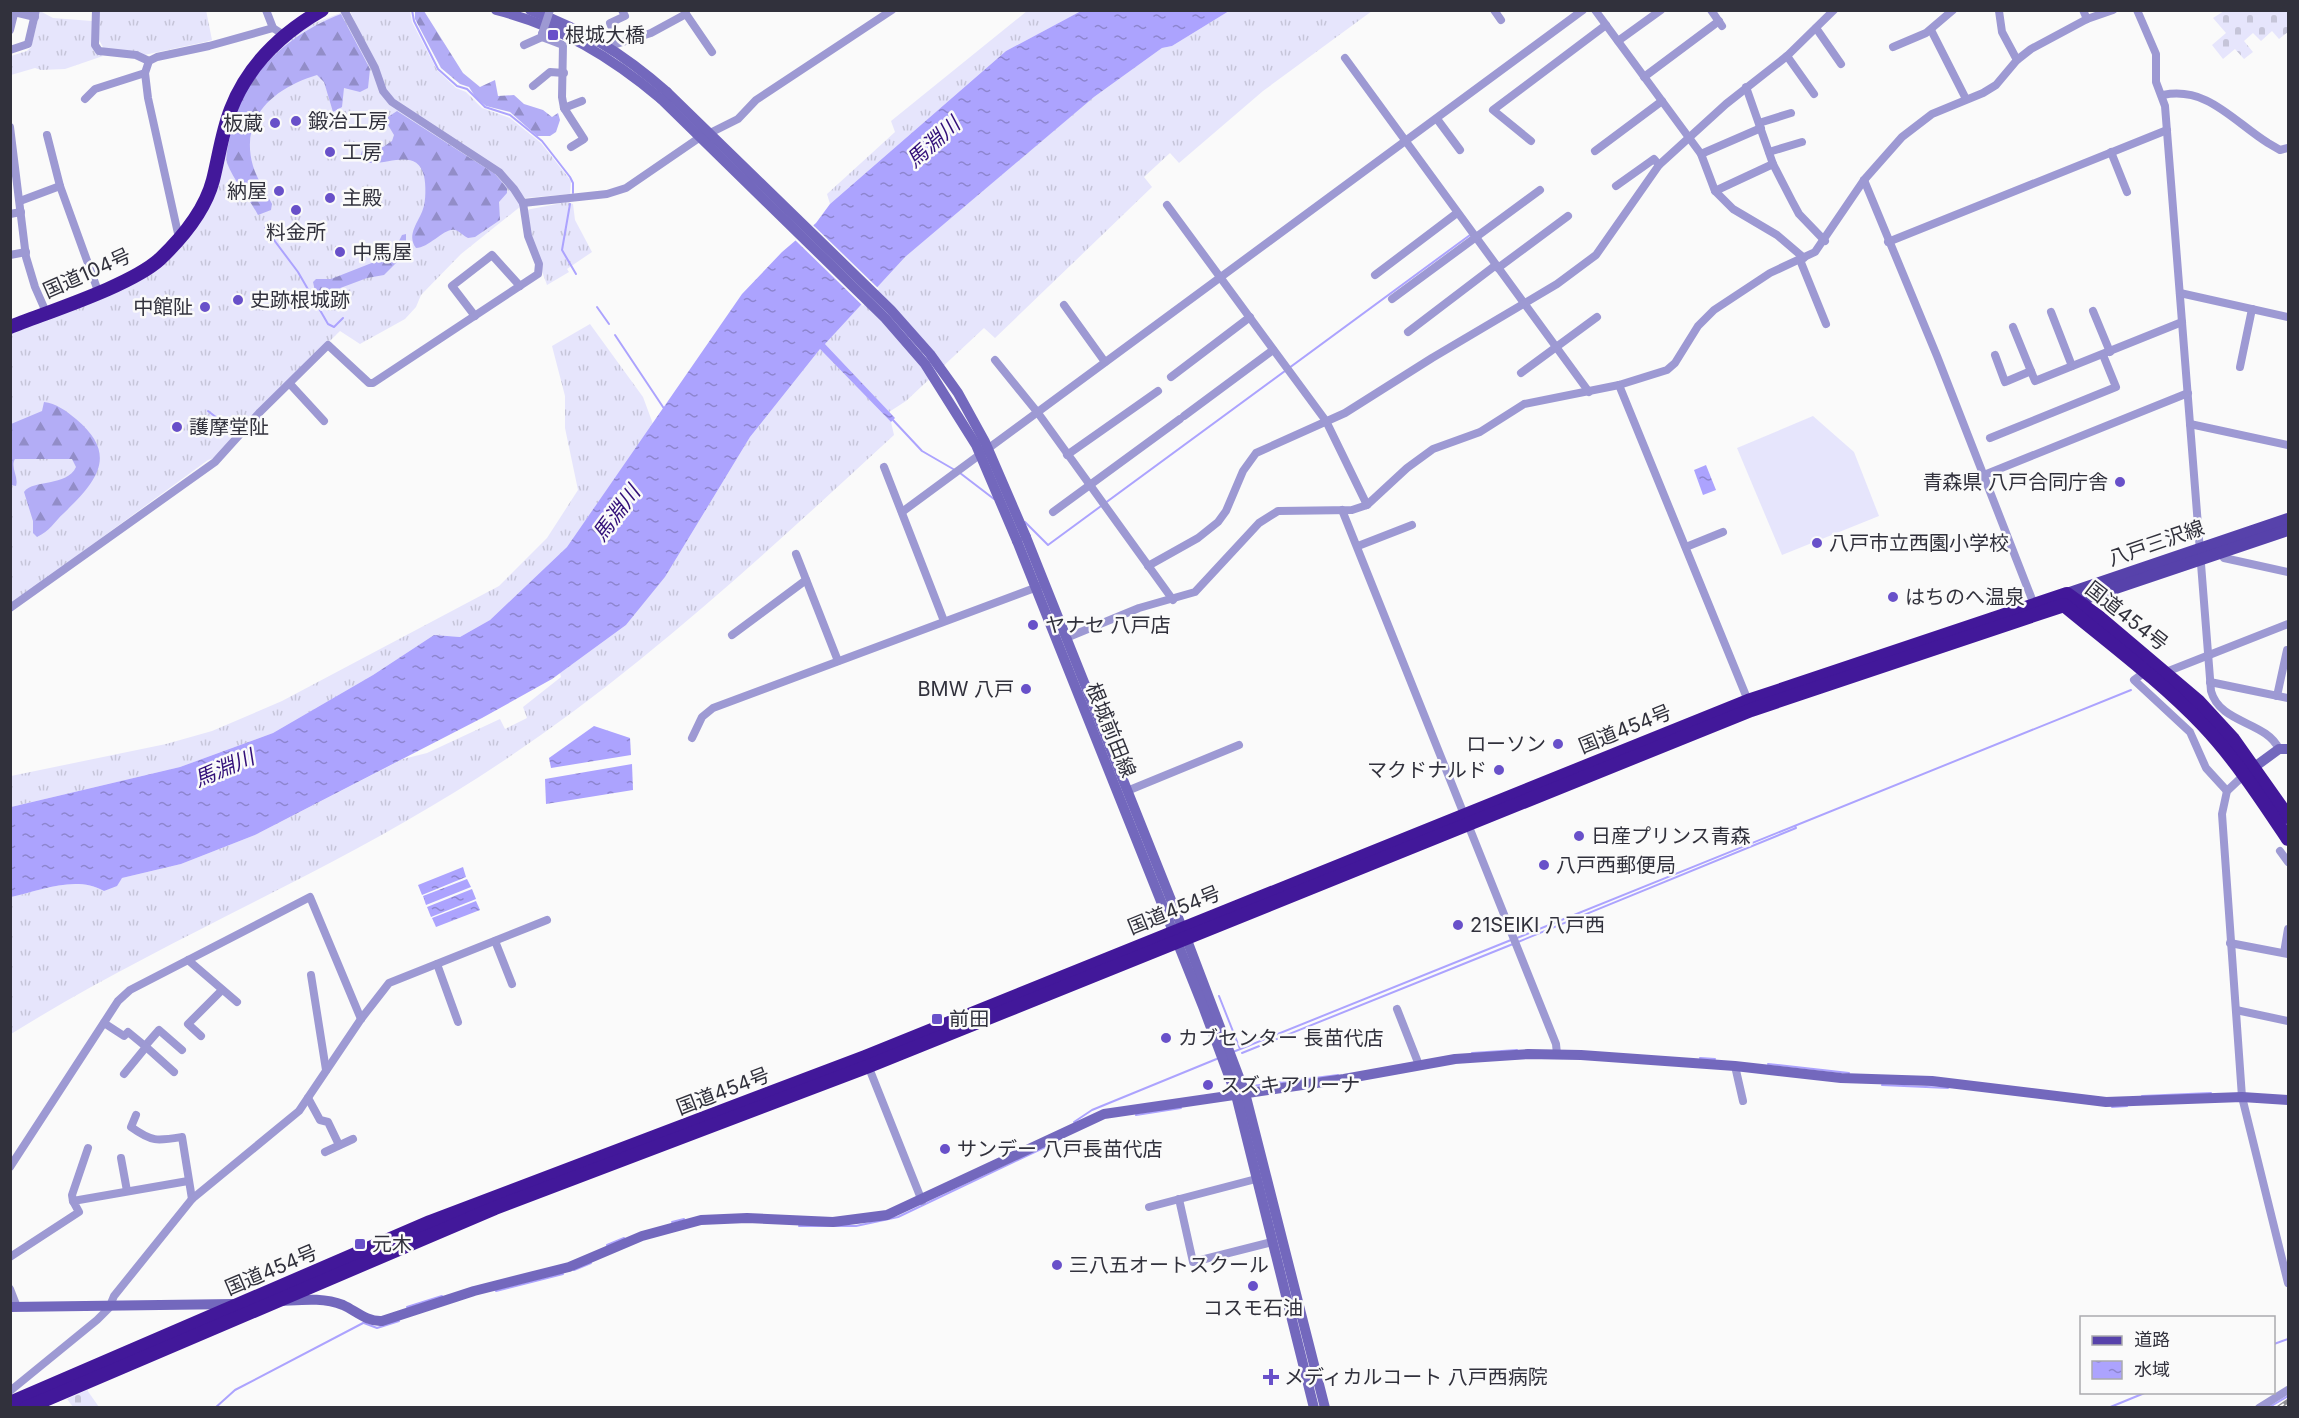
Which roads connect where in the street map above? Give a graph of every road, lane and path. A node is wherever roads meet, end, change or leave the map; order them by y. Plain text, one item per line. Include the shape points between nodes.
1 (96, 10) edge
2 (266, 10) edge
3 (322, 10) edge
4 (344, 10) edge
5 (496, 10) edge
6 (530, 10) edge
7 (550, 10) edge
8 (622, 10) edge
9 (1494, 10) edge
10 (1583, 10) edge
11 (1595, 10) edge
12 (1660, 10) edge
13 (1711, 10) edge
14 (1834, 10) edge
15 (1953, 10) edge
16 (2083, 10) edge
17 (2113, 10) edge
18 (2138, 10) edge
19 (13, 11) edge
20 (890, 11) edge
21 (1999, 11) edge
22 (685, 12) edge
23 (35, 14) edge
24 (2087, 19) junction
25 (1501, 20) dead end
26 (1606, 25) junction
27 (1816, 28) junction
28 (10, 30) edge
29 (1931, 30) junction
30 (278, 31) junction
31 (542, 35) junction
32 (1618, 41) junction
33 (524, 45) dead end
34 (1893, 46) dead end
35 (10, 50) edge
36 (607, 51) junction
37 (712, 52) dead end
38 (1787, 56) junction
39 (1345, 58) dead end
40 (2017, 60) junction
41 (149, 61) junction
42 (1840, 63) dead end
43 (145, 73) junction
44 (564, 73) junction
45 (1644, 77) junction
46 (533, 86) dead end
47 (1746, 87) junction
48 (1814, 94) dead end
49 (2163, 95) junction
50 (84, 99) dead end
51 (1966, 99) junction
52 (582, 101) dead end
53 (1662, 101) junction
54 (564, 108) junction
55 (1791, 113) dead end
56 (1437, 119) junction
57 (1760, 125) junction
58 (10, 127) edge
59 (2167, 130) junction
60 (47, 135) dead end
61 (12, 138) edge
62 (1689, 139) junction
63 (1406, 141) junction
64 (1531, 141) dead end
65 (1802, 142) dead end
66 (571, 147) dead end
67 (2289, 148) edge
68 (1460, 150) dead end
69 (1595, 150) dead end
70 (1769, 152) junction
71 (2111, 152) junction
72 (1701, 154) junction
73 (1773, 164) junction
74 (1659, 165) junction
75 (13, 174) edge
76 (1864, 180) junction
77 (60, 186) junction
78 (1616, 186) dead end
79 (1540, 190) dead end
80 (1715, 191) junction
81 (2127, 192) dead end
82 (20, 201) junction
83 (523, 202) junction
84 (1167, 205) dead end
85 (21, 212) junction
86 (1457, 213) junction
87 (10, 214) edge
88 (1568, 216) dead end
89 (1476, 237) junction
90 (179, 238) junction
91 (1825, 241) junction
92 (1888, 242) junction
93 (26, 252) junction
94 (10, 255) edge
95 (1802, 259) junction
96 (1497, 266) junction
97 (1375, 275) dead end
98 (1222, 277) junction
99 (520, 286) junction
100 (98, 291) junction
101 (2180, 293) junction
102 (1392, 299) dead end
103 (1524, 304) junction
104 (1064, 305) dead end
105 (2252, 309) junction
106 (2093, 311) dead end
107 (46, 312) junction
108 (2051, 312) dead end
109 (475, 316) junction
110 (1250, 317) junction
111 (1598, 317) dead end
112 (2289, 317) edge
113 (2182, 322) junction
114 (1826, 324) dead end
115 (10, 327) edge
116 (2013, 327) dead end
117 (1407, 332) dead end
118 (1556, 347) junction
119 (1273, 350) junction
120 (2107, 353) junction
121 (1995, 355) dead end
122 (995, 360) dead end
123 (1105, 362) junction
124 (2072, 366) junction
125 (2240, 367) dead end
126 (2031, 371) junction
127 (1521, 372) dead end
128 (1171, 377) dead end
129 (290, 384) junction
130 (1619, 385) junction
131 (1158, 391) dead end
132 (1589, 392) junction
133 (2188, 393) junction
134 (1038, 413) junction
135 (324, 421) dead end
136 (1326, 421) junction
137 (2190, 424) junction
138 (1990, 438) dead end
139 (2289, 445) edge
140 (1067, 455) junction
141 (884, 467) dead end
142 (1984, 475) junction
143 (1089, 486) junction
144 (1367, 505) junction
145 (1342, 510) junction
146 (902, 512) junction
147 (1053, 512) dead end
148 (2289, 519) edge
149 (1412, 525) dead end
150 (2289, 530) edge
151 (1723, 532) dead end
152 (1358, 546) junction
153 (1686, 547) junction
154 (2220, 553) junction
155 (796, 554) dead end
156 (2201, 554) junction
157 (1148, 566) junction
158 (2289, 573) edge
159 (806, 580) junction
160 (1040, 586) junction
161 (1173, 600) junction
162 (2070, 600) junction
163 (10, 608) edge
164 (2036, 609) junction
165 (944, 621) junction
166 (2289, 624) edge
167 (732, 635) dead end
168 (1066, 638) junction
169 (2287, 650) dead end
170 (2208, 655) junction
171 (838, 661) junction
172 (2145, 672) junction
173 (2166, 672) junction
174 (2210, 682) junction
175 (2277, 696) junction
176 (2289, 698) edge
177 (1750, 705) junction
178 (692, 738) dead end
179 (1239, 745) dead end
180 (2284, 749) edge
181 (2249, 771) junction
182 (1127, 791) junction
183 (2227, 791) junction
184 (2289, 817) edge
185 (1467, 819) junction
186 (2289, 839) edge
187 (2280, 851) dead end
188 (2289, 862) edge
189 (547, 920) dead end
190 (2289, 929) edge
191 (1179, 936) junction
192 (495, 940) junction
193 (2230, 943) junction
194 (2286, 953) edge
195 (188, 960) junction
196 (437, 964) junction
197 (311, 975) dead end
198 (512, 984) dead end
199 (222, 990) junction
200 (237, 1002) dead end
201 (1397, 1009) dead end
202 (2236, 1010) junction
203 (361, 1019) junction
204 (2289, 1021) edge
205 (458, 1022) dead end
206 (104, 1023) junction
207 (201, 1036) dead end
208 (145, 1047) junction
209 (182, 1050) dead end
210 (1557, 1054) junction
211 (867, 1061) junction
212 (1419, 1065) junction
213 (1735, 1066) junction
214 (326, 1070) junction
215 (174, 1072) dead end
216 (124, 1074) dead end
217 (1240, 1094) junction
218 (2242, 1097) junction
219 (308, 1098) junction
220 (2289, 1100) edge
221 (1743, 1101) dead end
222 (136, 1115) dead end
223 (353, 1139) dead end
224 (339, 1145) junction
225 (88, 1148) dead end
226 (325, 1152) dead end
227 (121, 1158) dead end
228 (10, 1167) edge
229 (1256, 1179) junction
230 (188, 1181) junction
231 (127, 1191) junction
232 (192, 1199) junction
233 (1179, 1199) junction
234 (73, 1201) junction
235 (922, 1201) junction
236 (1149, 1207) dead end
237 (1272, 1242) junction
238 (10, 1257) edge
239 (2289, 1283) edge
240 (10, 1289) edge
241 (272, 1302) junction
242 (241, 1304) junction
243 (14, 1307) edge
244 (109, 1308) junction
245 (2289, 1390) edge
246 (10, 1391) edge
247 (10, 1403) edge
248 (26, 1407) edge
249 (1314, 1407) edge
250 (1325, 1407) edge
251 (2259, 1407) edge

1 - 41 street via 95,45 99,51 136,55
2 - 30 street
3 - 30 highway, 国道104号
4 - 83 street via 392,102 499,172
5 - 36 street
6 - 36 street via 562,23
7 - 31 street, bridge
8 - 36 street via 625,16 610,23 616,38
9 - 25 street
10 - 56 street
11 - 26 street
12 - 32 street
13 - 45 street via 1721,24
14 - 27 street
15 - 29 street
16 - 24 street
17 - 24 street
18 - 49 street via 2156,54 2156,82
19 - 23 street
19 - 28 street
20 - 83 street via 756,100 738,119 696,140 626,189
21 - 40 street via 2002,32
22 - 36 street via 651,33
22 - 37 street
23 - 35 street via 28,44
24 - 40 street
26 - 32 street
26 - 64 street via 1493,110
27 - 38 street
27 - 42 street
29 - 34 street
29 - 51 street
30 - 41 street
30 - 90 highway, 国道104号 via 241,86 230,110 203,206
31 - 33 street
31 - 44 street via 563,45
32 - 45 street
36 - 160 street, 根城前田線, bridge via 664,96 885,318 925,364 976,445 1022,539
38 - 47 street
38 - 48 street
39 - 63 street
40 - 51 street via 1996,84
41 - 43 street
43 - 50 street via 95,89
43 - 90 street
44 - 46 street via 550,72
44 - 54 street
45 - 53 street
47 - 57 street
47 - 62 street
49 - 59 street
49 - 67 street via 2198,94 2268,143 2280,150
51 - 76 street via 1932,114 1902,138
52 - 54 street
53 - 62 street
53 - 69 street
54 - 66 street via 584,139
55 - 57 street
56 - 63 street
56 - 68 street
57 - 70 street
57 - 72 street
58 - 61 street
59 - 71 street
59 - 101 street
60 - 77 street
61 - 75 street
62 - 72 street
62 - 74 street
63 - 86 street
63 - 98 street
65 - 70 street
70 - 73 street
71 - 81 street
71 - 92 street
72 - 80 street
73 - 80 street
73 - 91 street via 1799,214
74 - 78 street via 1654,159
74 - 103 street via 1596,255
75 - 82 street
76 - 91 street
76 - 92 street
77 - 82 street
77 - 100 street
79 - 89 street
80 - 95 street via 1733,209 1777,235
82 - 85 street
83 - 99 street via 528,236 540,271
84 - 98 street
85 - 87 street
85 - 93 street
86 - 89 street
86 - 97 street
88 - 96 street
89 - 96 street
89 - 102 street
90 - 100 highway, 国道104号 via 159,260 135,276
91 - 95 street
92 - 142 street
93 - 94 street
93 - 107 street
95 - 114 street
95 - 130 street via 1770,273 1714,310 1667,370
96 - 103 street
96 - 117 street
98 - 110 street
98 - 123 street
99 - 109 street
99 - 109 street via 492,255 452,286
100 - 107 highway, 国道104号
101 - 105 street
101 - 113 street
103 - 118 street
103 - 136 street
104 - 123 street
105 - 112 street
105 - 125 street
106 - 120 street
107 - 115 highway, 国道104号
108 - 124 street
109 - 129 street via 373,383 328,345
110 - 119 street
110 - 128 street
111 - 118 street
113 - 120 street
113 - 133 street
116 - 126 street
118 - 127 street
118 - 132 street
119 - 136 street
119 - 143 street
120 - 124 street
120 - 138 street via 2116,387
121 - 126 street via 2005,382
122 - 134 street
123 - 134 street
124 - 126 street via 2035,381
129 - 135 street
129 - 163 street via 215,462
130 - 132 street
130 - 153 street
131 - 140 street
132 - 144 street via 1524,404 1480,432 1433,450
133 - 137 street
133 - 142 street
134 - 140 street
134 - 146 street
136 - 144 street
136 - 157 street via 1256,453 1218,522
137 - 139 street
137 - 156 street
140 - 143 street
141 - 146 street
142 - 164 street
143 - 147 street
143 - 157 street
144 - 145 street
145 - 152 street
145 - 161 street via 1288,510 1269,515 1203,585
146 - 165 street
148 - 156 main road, 八戸三沢線
149 - 152 street
150 - 154 main road, 八戸三沢線
151 - 153 street
152 - 185 street
153 - 177 street
154 - 156 main road, 八戸三沢線
154 - 158 street via 2223,558
155 - 159 street
156 - 162 main road, 八戸三沢線
156 - 170 street
157 - 161 street
159 - 167 street
159 - 171 street
160 - 165 street
160 - 168 street, 根城前田線
160 - 191 street, 根城前田線
161 - 168 street via 1139,608
162 - 164 highway, 国道454号
162 - 172 highway, 国道454号
162 - 173 highway, 国道454号
164 - 177 highway, 国道454号
165 - 171 street
166 - 170 street
168 - 182 street, 根城前田線
169 - 175 street
170 - 173 street
170 - 174 street
171 - 178 street via 713,708 694,728
172 - 181 highway, 国道454号
172 - 183 street via 2134,680 2190,732 2206,768
173 - 181 highway, 国道454号 via 2198,701
174 - 175 street
174 - 180 street via 2212,697 2228,714 2270,735
175 - 176 street
177 - 185 highway, 国道454号
179 - 182 street
180 - 181 street
181 - 183 street
181 - 184 highway, 国道454号
181 - 186 highway, 国道454号
182 - 191 street, 根城前田線
183 - 193 street via 2222,814
185 - 191 highway, 国道454号
185 - 210 street
187 - 188 street
189 - 192 street
190 - 194 street
191 - 211 highway, 国道454号
191 - 217 street
192 - 196 street
192 - 198 street
193 - 194 street
193 - 202 street
195 - 199 street
195 - 203 street via 310,897
195 - 206 street via 130,990 118,1000
196 - 203 street via 389,983
196 - 205 street
197 - 214 street
199 - 200 street
199 - 207 street via 188,1024
201 - 212 street
202 - 204 street
202 - 218 street
203 - 214 street
206 - 208 street via 124,1036 128,1032
206 - 228 street
208 - 209 street via 159,1030
208 - 215 street
208 - 216 street
210 - 212 street via 1491,1055
210 - 213 street
211 - 235 street
211 - 241 highway, 国道454号 via 495,1208
211 - 242 highway, 国道454号 via 430,1222
212 - 217 street
213 - 218 street via 1841,1078 1952,1083 2106,1102
213 - 221 street
214 - 219 street
217 - 229 street
217 - 235 street via 1104,1114
217 - 250 street
218 - 220 street
218 - 239 street
219 - 224 street via 320,1120 328,1122
219 - 232 street via 299,1111
222 - 230 street via 131,1127 147,1138 154,1141 182,1137
223 - 224 street
224 - 226 street
225 - 234 street
227 - 231 street
229 - 233 street
229 - 237 street
230 - 231 street
230 - 232 street
231 - 234 street
232 - 244 street via 114,1296
233 - 236 street
233 - 237 street via 1194,1262
234 - 238 street via 79,1212
235 - 241 street via 887,1215 853,1221 701,1220 642,1236 569,1267 474,1291 382,1321 370,1320 327,1301
237 - 249 street
240 - 243 street
241 - 242 street
241 - 248 highway, 国道454号
242 - 244 street
242 - 247 highway, 国道454号
243 - 244 street
244 - 246 street
245 - 251 street

